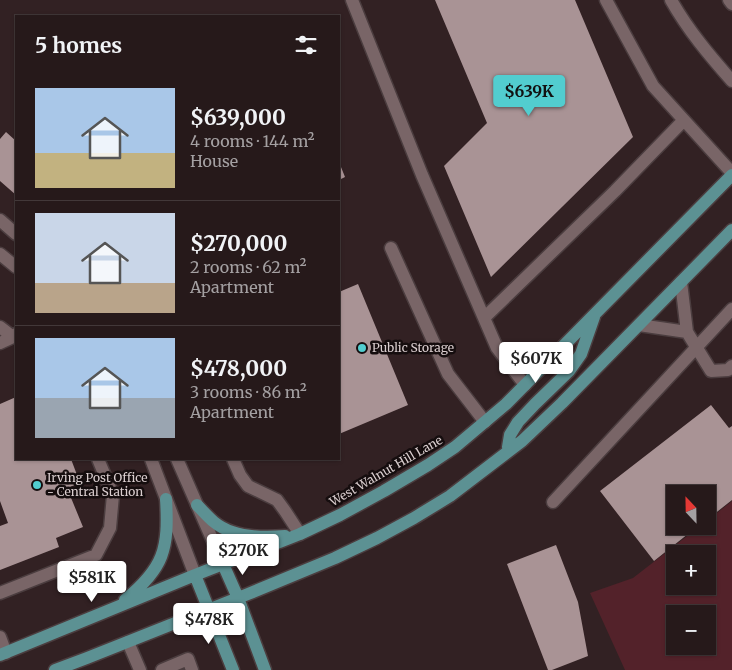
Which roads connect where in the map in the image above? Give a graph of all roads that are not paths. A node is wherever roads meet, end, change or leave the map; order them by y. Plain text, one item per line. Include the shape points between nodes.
1 (352, 0) edge
2 (606, 0) edge
3 (671, 0) edge
4 (729, 0) edge
5 (732, 4) edge
6 (732, 81) edge
7 (684, 120) junction
8 (732, 174) edge
9 (0, 220) edge
10 (732, 230) edge
11 (15, 233) edge
12 (391, 248) dead end
13 (0, 254) edge
14 (15, 266) edge
15 (681, 282) junction
16 (732, 309) edge
17 (595, 314) junction
18 (484, 318) junction
19 (639, 324) junction
20 (0, 327) edge
21 (687, 332) junction
22 (15, 336) edge
23 (0, 343) edge
24 (696, 347) junction
25 (732, 366) edge
26 (525, 385) junction
27 (486, 422) junction
28 (510, 450) junction
29 (98, 460) edge
30 (151, 460) edge
31 (176, 460) edge
32 (233, 460) edge
33 (166, 499) junction
34 (553, 502) dead end
35 (197, 505) junction
36 (300, 534) junction
37 (223, 564) junction
38 (195, 575) junction
39 (0, 594) edge
40 (238, 598) junction
41 (116, 608) junction
42 (210, 609) junction
43 (0, 637) edge
44 (128, 642) junction
45 (3, 654) edge
46 (55, 670) edge
47 (140, 670) edge
48 (162, 670) edge
49 (192, 670) edge
50 (234, 670) edge
51 (265, 670) edge

1 - 18 street via 418,166
2 - 7 street via 653,86
3 - 6 street via 695,37
4 - 5 street
7 - 8 street
7 - 18 street via 616,191
8 - 17 main road, West Walnut Hill Lane
9 - 11 street
10 - 15 main road
12 - 27 street via 448,374
13 - 14 street
15 - 19 main road
15 - 21 street
16 - 24 street
17 - 26 main road, West Walnut Hill Lane
17 - 28 main road via 582,354 518,422 510,436
18 - 26 street via 497,348
19 - 21 street
19 - 28 main road via 562,403
20 - 22 street
21 - 24 street
22 - 23 street
24 - 25 street via 712,371 728,370
24 - 34 street
26 - 27 main road, West Walnut Hill Lane
27 - 36 main road, West Walnut Hill Lane via 428,465
28 - 40 main road via 450,496 414,518 335,558
29 - 39 street via 113,495 110,528 96,555
30 - 33 street
31 - 35 street
32 - 36 street via 248,486 277,500
33 - 38 street
33 - 41 main road via 168,525 162,557 140,588
35 - 36 main road via 229,531 266,537
35 - 37 street
36 - 37 main road, West Walnut Hill Lane
37 - 38 main road, West Walnut Hill Lane
37 - 40 main road
38 - 41 main road, West Walnut Hill Lane
38 - 42 main road
40 - 42 main road
40 - 51 main road
41 - 45 main road, West Walnut Hill Lane
42 - 44 main road
42 - 50 main road
43 - 45 street
44 - 46 main road
44 - 47 street
48 - 49 street via 188,659

